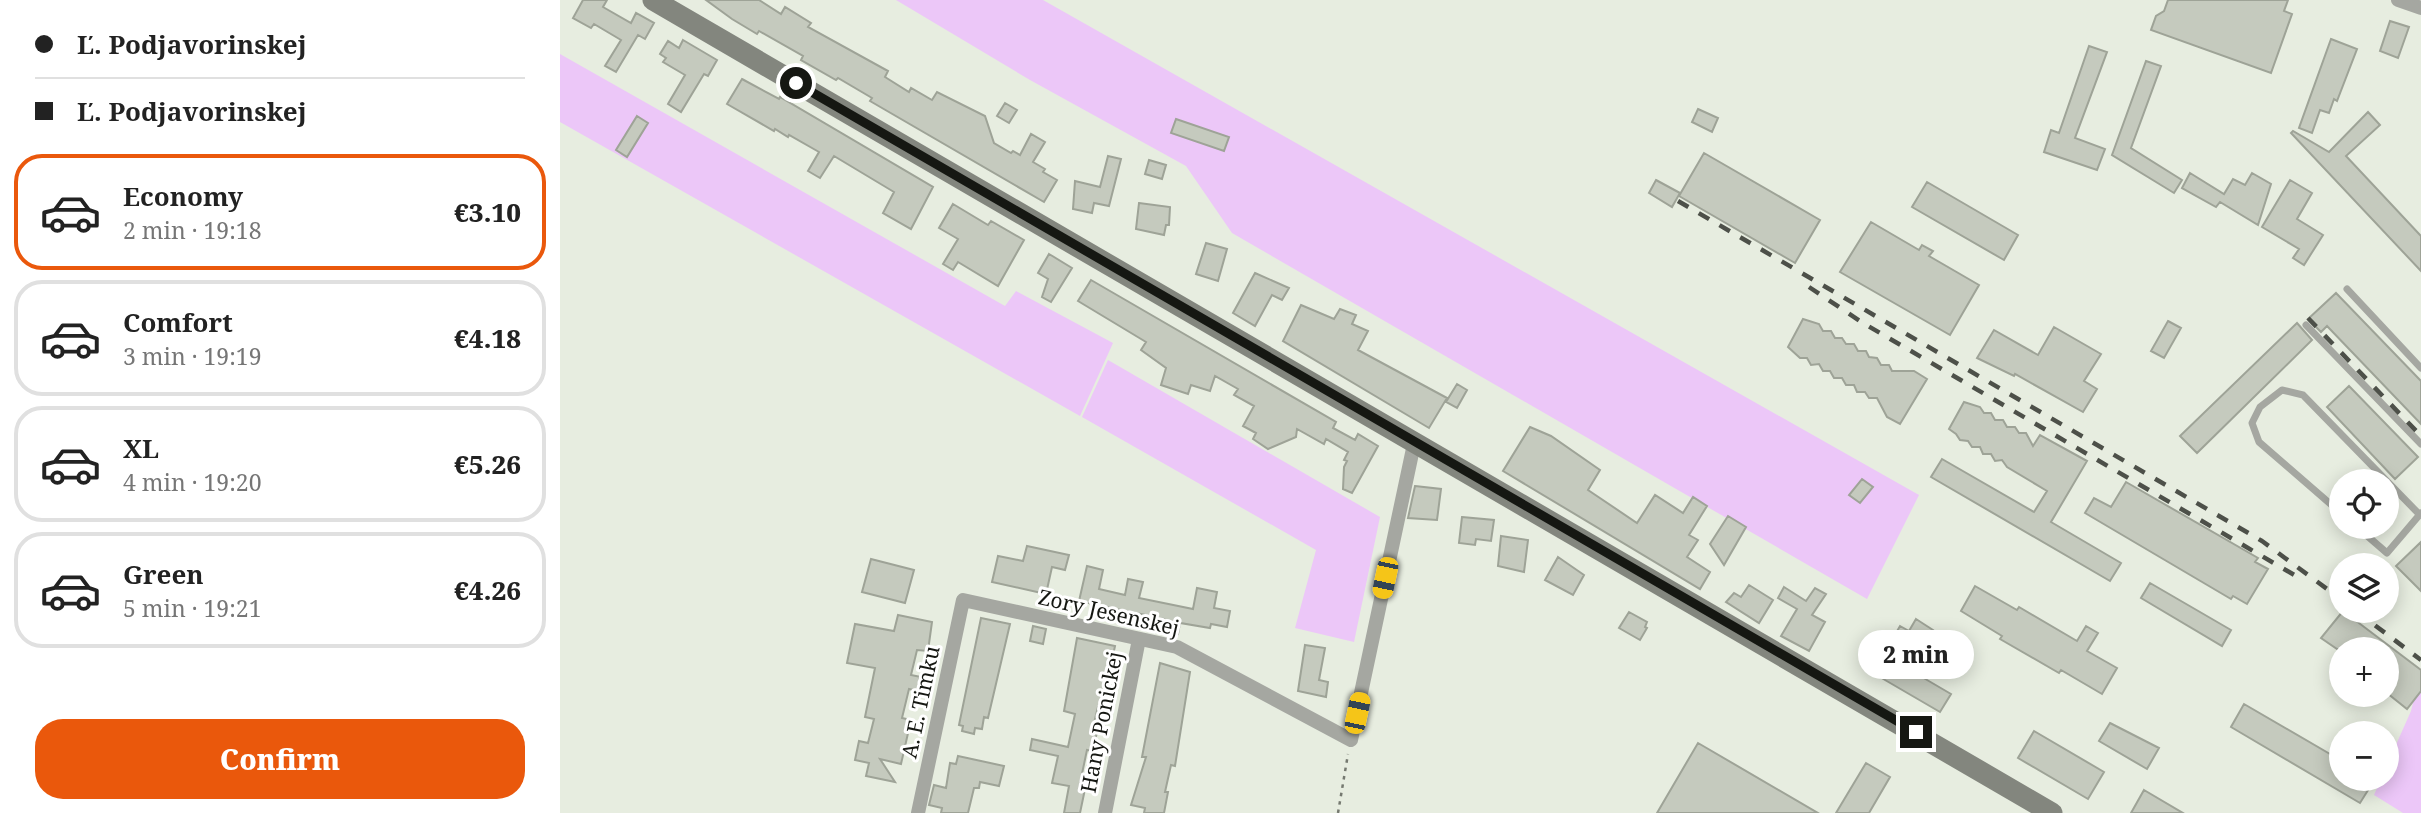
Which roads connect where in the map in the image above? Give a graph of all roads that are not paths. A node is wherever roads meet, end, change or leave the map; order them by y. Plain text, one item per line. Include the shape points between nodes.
1 (653, 0) edge
2 (2398, 0) edge
3 (2421, 8) edge
4 (2347, 289) dead end
5 (2306, 325) dead end
6 (2421, 368) edge
7 (1414, 444) junction
8 (2421, 444) edge
9 (2376, 469) edge
10 (2399, 492) edge
11 (2329, 503) edge
12 (2420, 513) edge
13 (2399, 538) edge
14 (2371, 539) edge
15 (2399, 539) edge
16 (963, 600) joint
17 (1139, 639) junction
18 (918, 813) edge
19 (1105, 813) edge
20 (2052, 813) edge

1 - 7 street
2 - 3 street
4 - 6 lane
5 - 8 lane
7 - 17 street, Zory Jesenskej via 1351,740 1177,647
7 - 20 street
9 - 11 lane via 2303,396 2282,390 2260,407 2252,423 2259,442
10 - 12 lane
12 - 13 lane
14 - 15 lane via 2387,553
16 - 17 street, Zory Jesenskej
16 - 18 street, A. E. Timku
17 - 19 street, Hany Ponickej

